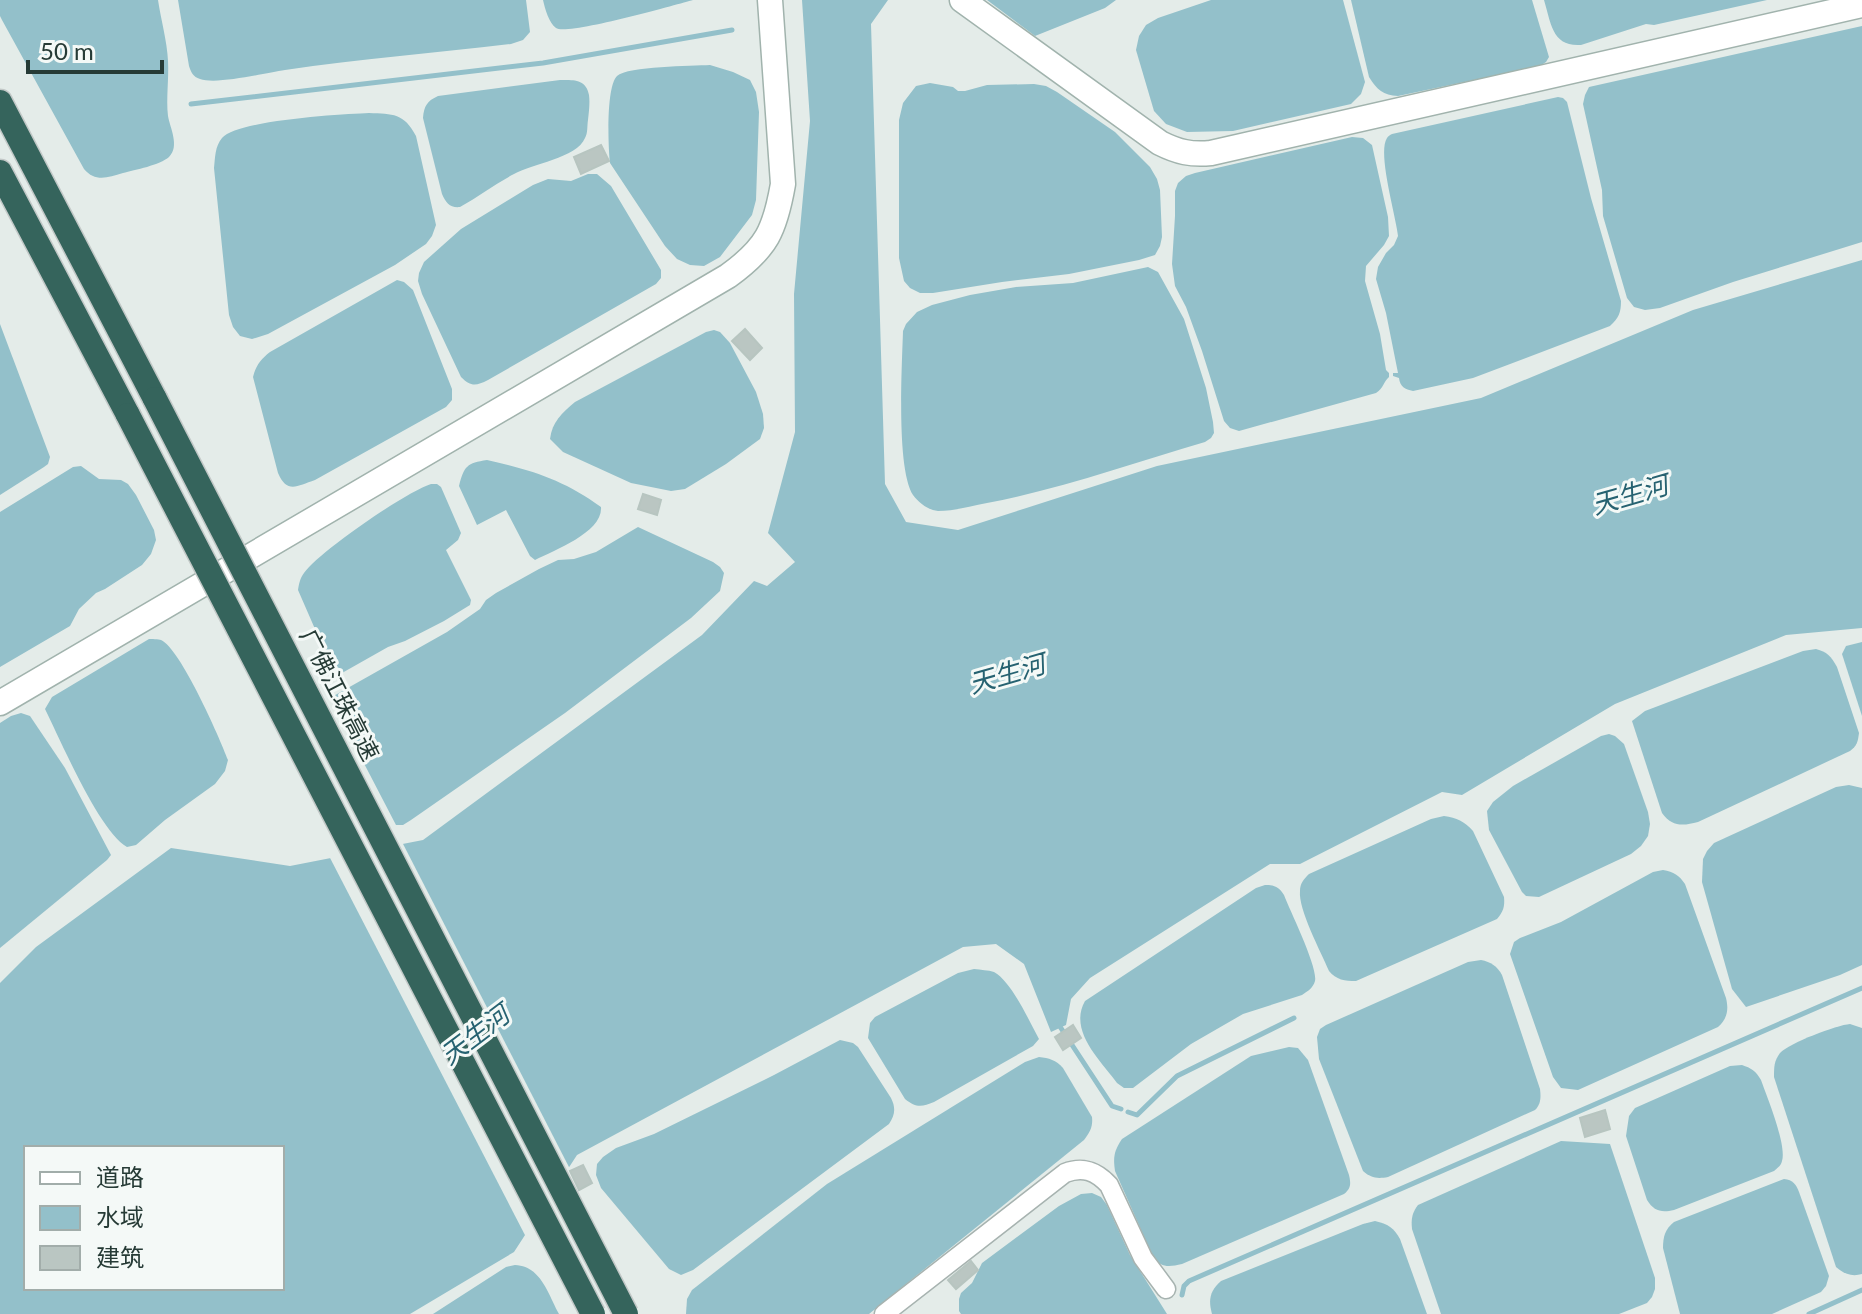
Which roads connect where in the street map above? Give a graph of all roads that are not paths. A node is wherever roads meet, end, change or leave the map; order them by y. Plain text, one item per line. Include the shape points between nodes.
1 (770, 0) edge
2 (962, 0) edge
3 (1862, 5) edge
4 (0, 102) edge
5 (0, 172) edge
6 (0, 703) edge
7 (1166, 1289) dead end
8 (593, 1314) edge
9 (626, 1314) edge
10 (884, 1314) edge

1 - 6 street via 783,184 768,236 751,259
2 - 3 street via 1160,143 1198,154
4 - 9 highway, 广佛江珠高速, bridge
5 - 8 highway, bridge
7 - 10 street via 1143,1258 1109,1185 1090,1170 1076,1169

